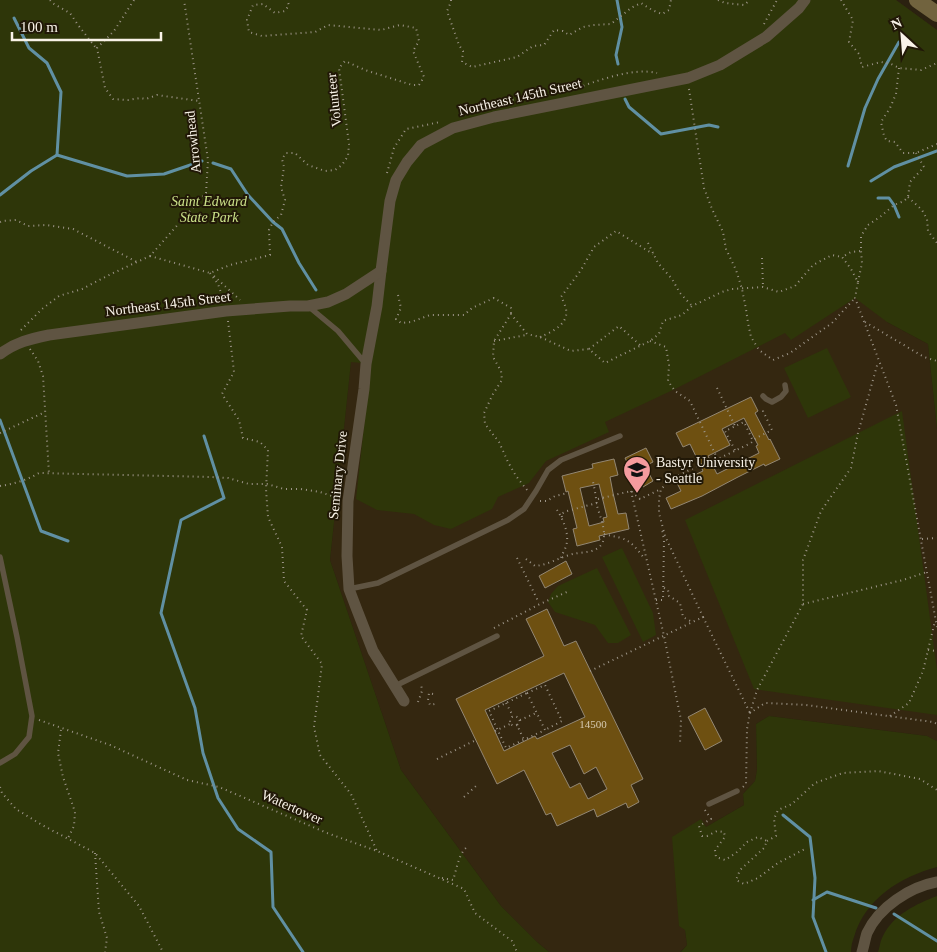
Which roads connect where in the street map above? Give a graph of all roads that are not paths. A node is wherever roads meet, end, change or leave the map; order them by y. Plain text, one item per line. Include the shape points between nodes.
1 (806, 0) edge
2 (917, 0) edge
3 (937, 14) edge
4 (380, 271) junction
5 (308, 306) junction
6 (0, 354) edge
7 (366, 364) junction
8 (785, 385) dead end
9 (764, 397) road end
10 (620, 436) dead end
11 (0, 558) edge
12 (349, 589) junction
13 (497, 636) dead end
14 (395, 686) junction
15 (404, 701) dead end
16 (0, 763) edge
17 (737, 791) road end
18 (707, 806) road end
19 (937, 882) edge
20 (862, 952) edge

1 - 4 street, Northeast 145th Street via 766,37 720,65 688,78 494,117 453,128 421,145 396,180
2 - 3 main road
4 - 5 street, Northeast 145th Street via 346,294
4 - 7 street, Seminary Drive
5 - 6 street, Northeast 145th Street via 229,306 24,340
5 - 7 lane via 338,331
7 - 12 street, Seminary Drive via 348,501
8 - 9 lane via 786,391 781,397 772,402
10 - 12 lane via 562,460 548,470 524,509 508,520 378,583
11 - 16 lane via 32,716 29,737 15,754
12 - 14 street, Seminary Drive via 373,652
13 - 14 lane
14 - 15 street, Seminary Drive
17 - 18 lane
19 - 20 street via 896,900 878,916 867,933

